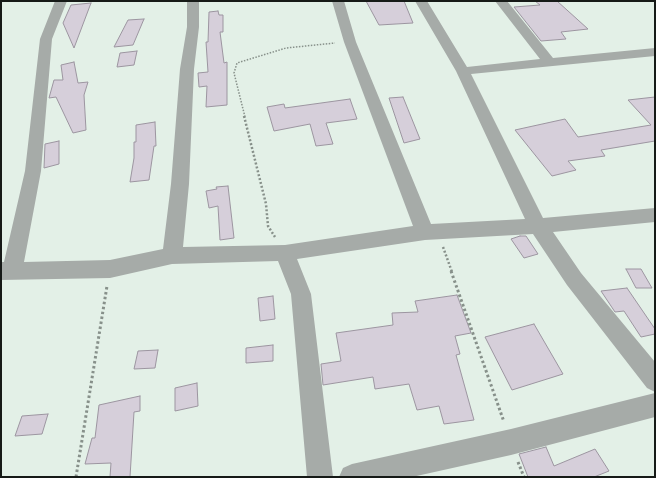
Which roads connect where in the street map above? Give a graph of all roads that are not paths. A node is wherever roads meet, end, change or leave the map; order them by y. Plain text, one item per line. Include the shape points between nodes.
1 (61, 1) edge
2 (193, 1) edge
3 (338, 1) edge
4 (421, 1) edge
5 (501, 1) edge
6 (655, 52) edge
7 (549, 62) junction
8 (463, 71) junction
9 (655, 214) edge
10 (538, 226) junction
11 (431, 232) junction
12 (285, 253) junction
13 (172, 256) junction
14 (6, 271) edge
15 (655, 380) edge
16 (655, 405) edge
17 (320, 477) edge
18 (352, 477) edge

1 - 14 street via 46,39 33,171
2 - 13 street via 193,27 187,69 180,184
3 - 11 street via 350,42
4 - 8 street
5 - 7 street
6 - 7 street
7 - 8 street
8 - 10 street
9 - 10 street
10 - 11 street
10 - 15 street via 574,279
11 - 12 street
12 - 13 street
12 - 17 street via 302,294
13 - 14 street via 110,269
16 - 18 street via 511,442

